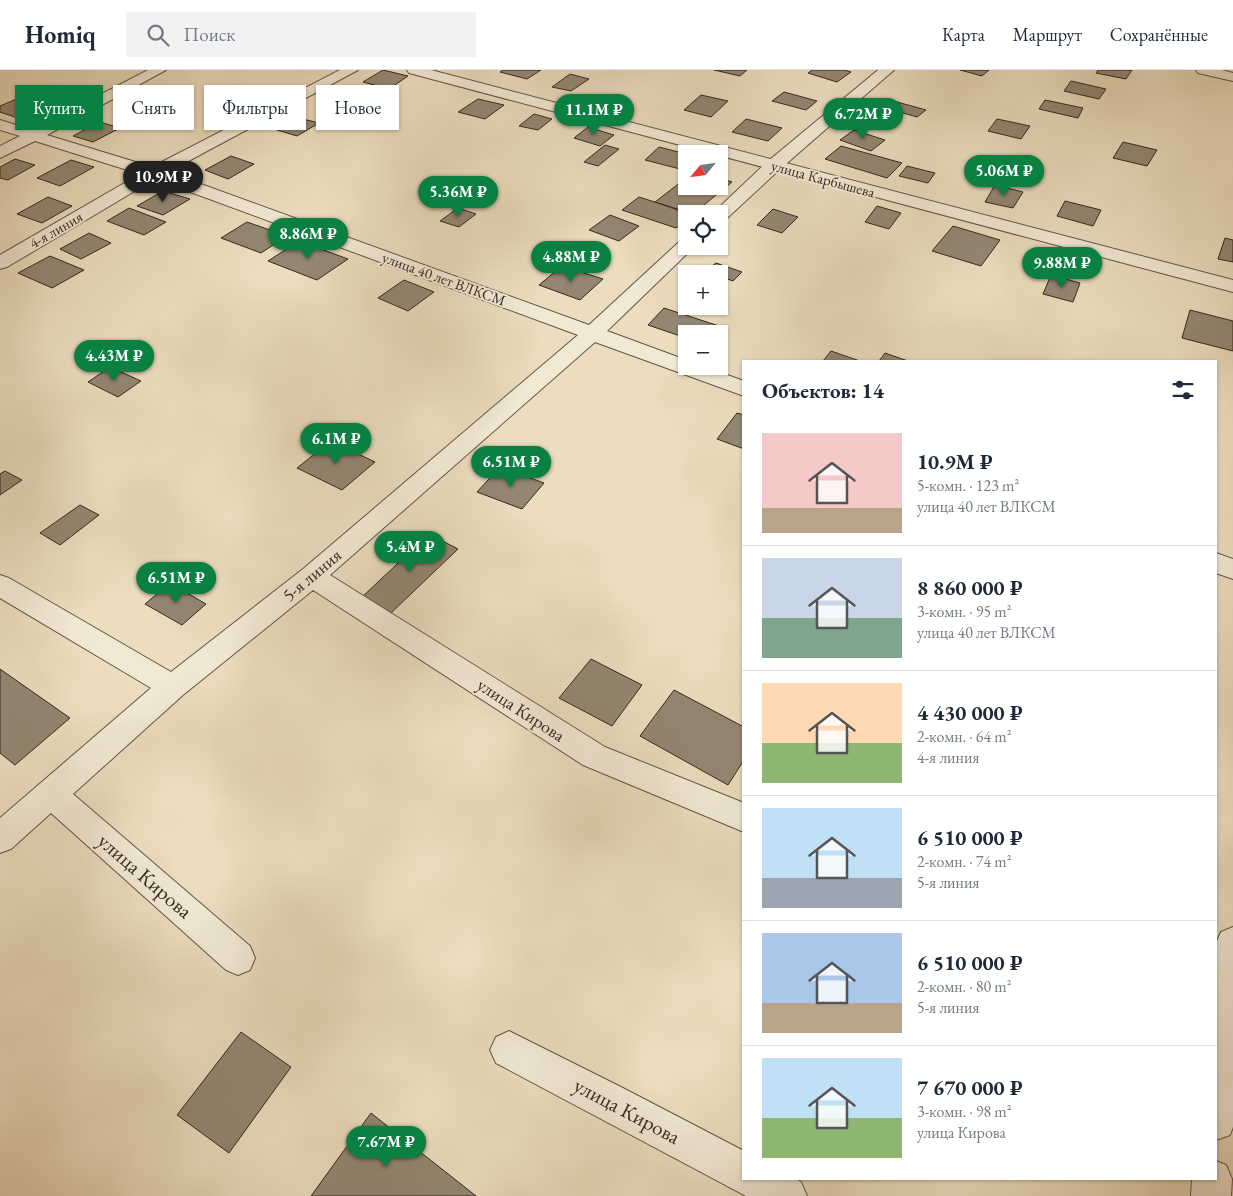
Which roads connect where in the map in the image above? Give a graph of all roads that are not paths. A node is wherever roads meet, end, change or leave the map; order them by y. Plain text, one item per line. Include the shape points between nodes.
1 (159, 70) edge
2 (351, 70) edge
3 (414, 70) edge
4 (887, 70) edge
5 (1204, 70) edge
6 (1233, 77) edge
7 (0, 125) edge
8 (32, 136) junction
9 (0, 153) edge
10 (773, 166) junction
11 (154, 173) junction
12 (728, 208) edge
13 (678, 253) edge
14 (0, 264) edge
15 (1233, 286) edge
16 (592, 334) junction
17 (742, 389) edge
18 (1217, 563) edge
19 (1233, 569) edge
20 (312, 576) junction
21 (0, 585) edge
22 (172, 688) junction
23 (52, 794) junction
24 (742, 817) edge
25 (0, 838) edge
26 (1233, 944) edge
27 (238, 958) dead end
28 (1220, 1016) edge
29 (509, 1050) dead end
30 (1217, 1095) edge
31 (742, 1172) edge
32 (757, 1180) edge
33 (1212, 1180) edge
34 (787, 1196) edge
35 (1211, 1196) edge

1 - 8 street
2 - 11 street, 4-я линия
3 - 10 street, улица Карбышева
4 - 10 street
5 - 6 street
7 - 8 street, улица 40 лет ВЛКСМ
8 - 9 street
8 - 11 street, улица 40 лет ВЛКСМ
10 - 12 street
10 - 15 street, улица Карбышева
11 - 14 street, 4-я линия
11 - 16 street, улица 40 лет ВЛКСМ
13 - 16 street, 5-я линия
16 - 17 street, улица 40 лет ВЛКСМ
16 - 20 street, 5-я линия
18 - 19 street
20 - 22 street, 5-я линия
20 - 24 street, улица Кирова via 594,756
21 - 22 street
22 - 23 street, 5-я линия
23 - 25 street, 5-я линия
23 - 27 street, улица Кирова
26 - 28 street
28 - 30 street
29 - 31 street, улица Кирова
32 - 34 street
33 - 35 street

